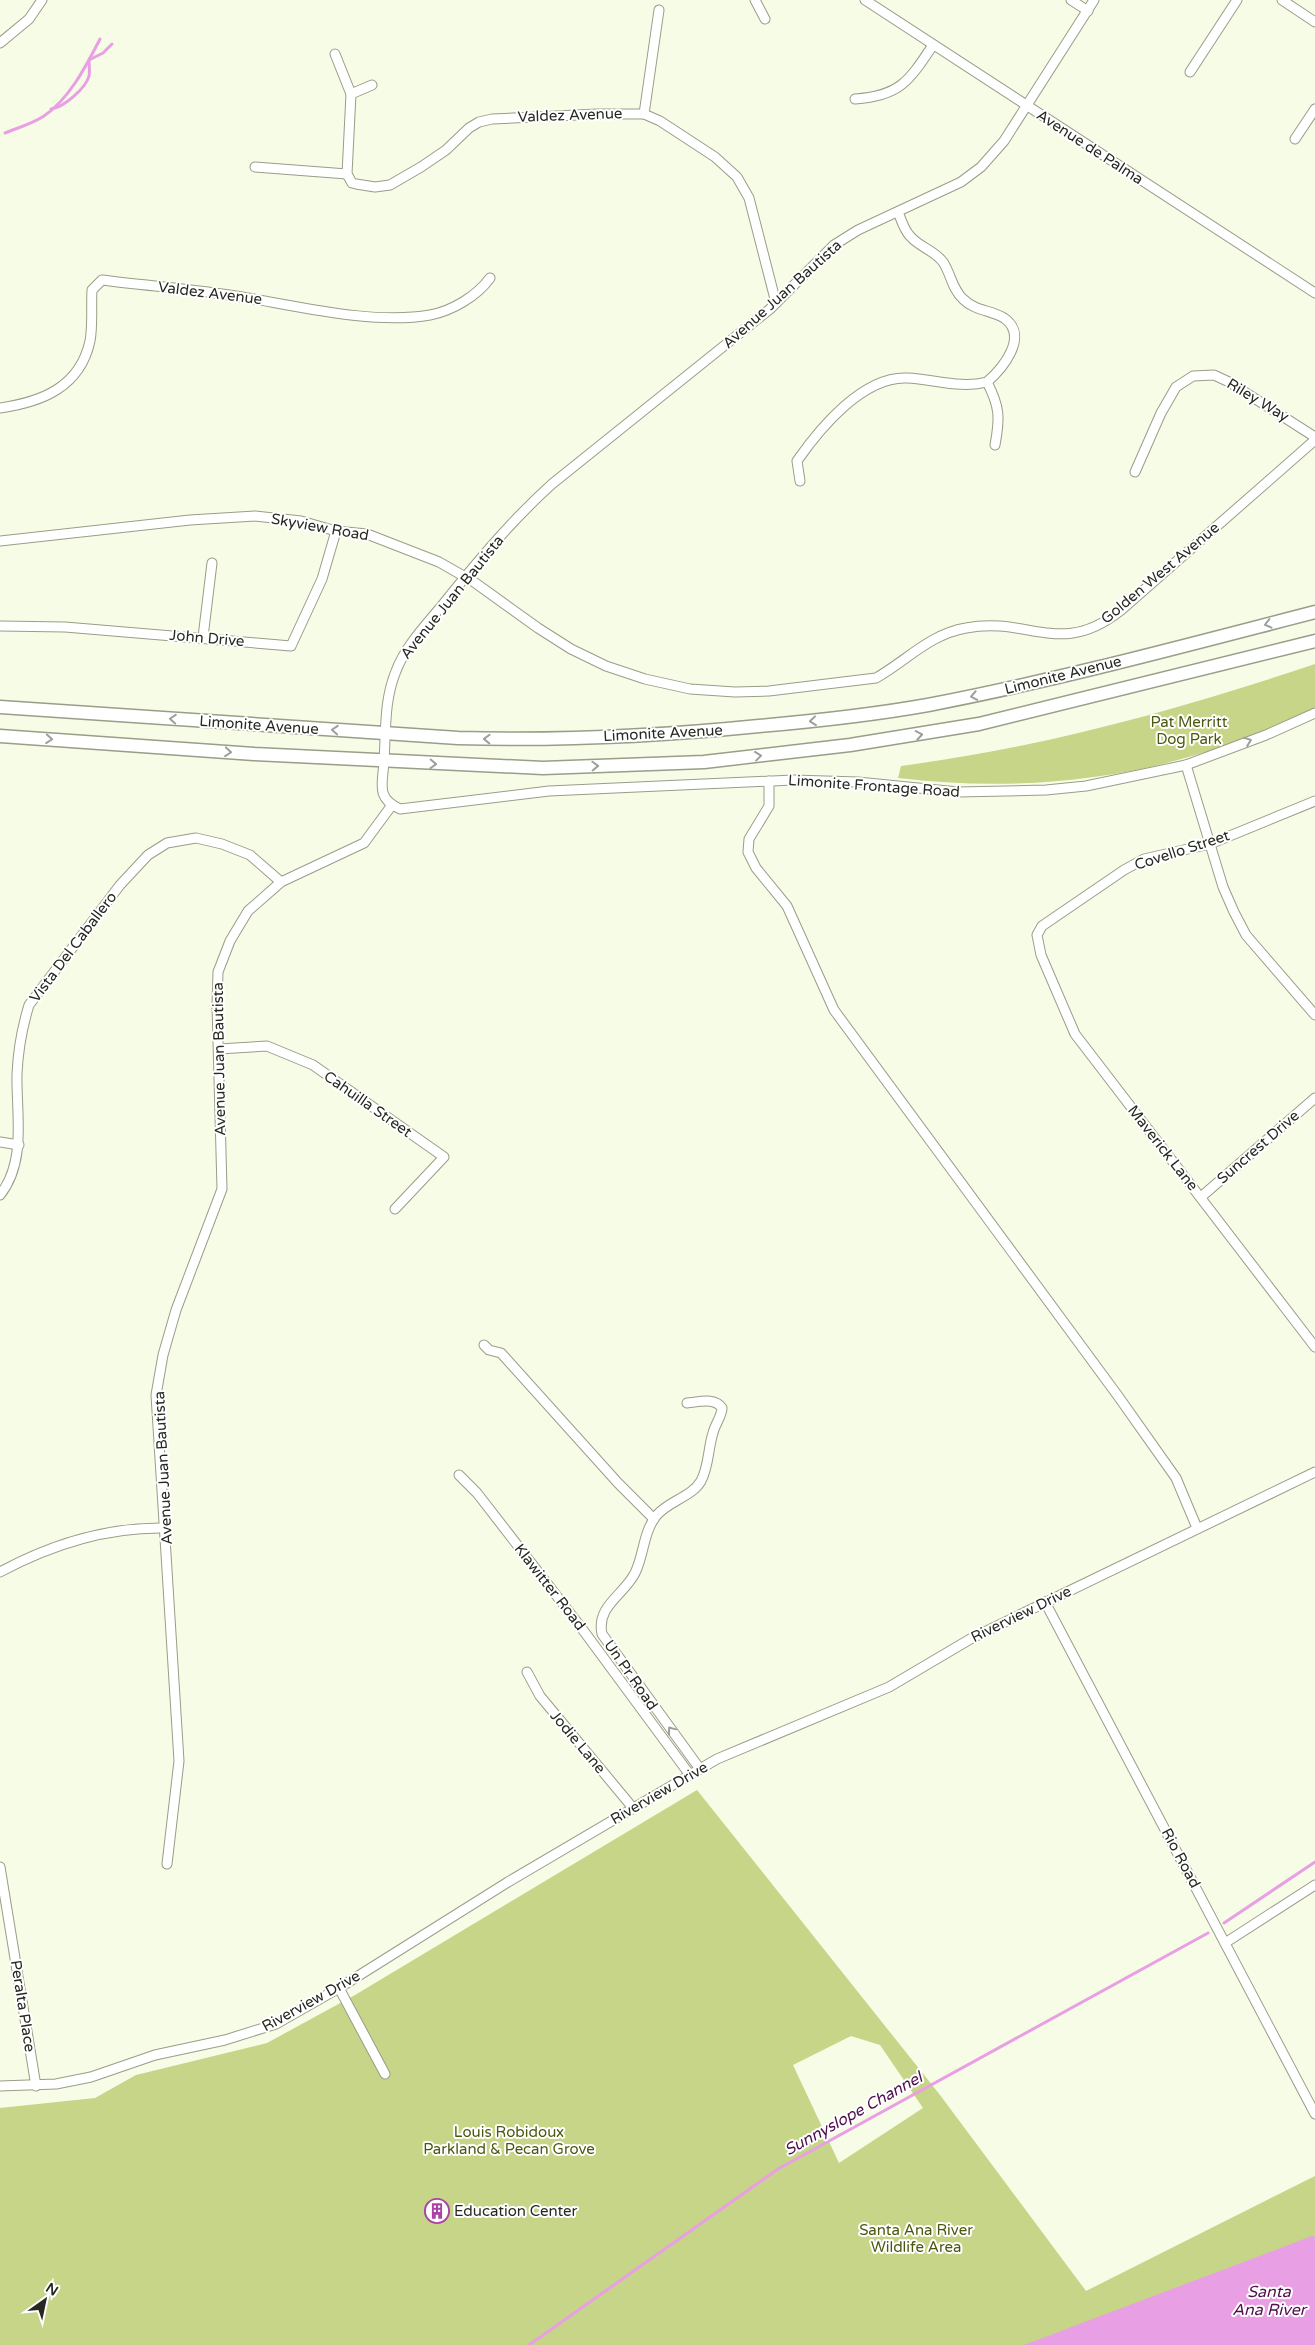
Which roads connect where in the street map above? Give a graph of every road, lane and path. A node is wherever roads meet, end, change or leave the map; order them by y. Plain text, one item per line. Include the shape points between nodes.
1 (42, 0) edge
2 (755, 0) edge
3 (865, 0) edge
4 (1071, 0) edge
5 (1094, 0) edge
6 (1238, 0) edge
7 (1282, 0) edge
8 (659, 10) dead end
9 (1088, 11) junction
10 (765, 19) dead end
11 (1315, 22) edge
12 (0, 43) edge
13 (933, 45) junction
14 (335, 54) dead end
15 (1190, 72) dead end
16 (372, 85) dead end
17 (351, 94) junction
18 (855, 99) dead end
19 (1027, 105) junction
20 (1315, 109) edge
21 (644, 114) junction
22 (1295, 139) dead end
23 (255, 167) dead end
24 (347, 174) junction
25 (898, 212) junction
26 (490, 278) dead end
27 (1315, 292) edge
28 (776, 303) junction
29 (987, 382) junction
30 (0, 408) edge
31 (1315, 438) edge
32 (995, 445) dead end
33 (1135, 472) dead end
34 (800, 481) dead end
35 (336, 531) junction
36 (0, 541) edge
37 (212, 563) dead end
38 (466, 576) junction
39 (1315, 612) edge
40 (0, 626) edge
41 (203, 637) junction
42 (1315, 642) edge
43 (606, 666) joint
44 (0, 708) edge
45 (1315, 713) edge
46 (384, 734) junction
47 (0, 736) edge
48 (384, 762) junction
49 (1186, 765) junction
50 (769, 780) junction
51 (1315, 802) edge
52 (392, 805) junction
53 (1210, 844) junction
54 (281, 882) junction
55 (1037, 934) joint
56 (1315, 1015) edge
57 (219, 1049) junction
58 (1315, 1098) edge
59 (0, 1142) edge
60 (19, 1145) junction
61 (0, 1194) edge
62 (1200, 1196) junction
63 (395, 1209) dead end
64 (484, 1345) dead end
65 (1315, 1347) edge
66 (687, 1403) dead end
67 (1315, 1472) edge
68 (459, 1475) dead end
69 (654, 1519) junction
70 (165, 1528) junction
71 (1197, 1528) junction
72 (0, 1572) edge
73 (1045, 1602) junction
74 (602, 1631) junction
75 (589, 1638) junction
76 (527, 1672) dead end
77 (700, 1769) junction
78 (690, 1775) junction
79 (633, 1808) junction
80 (167, 1864) dead end
81 (0, 1867) edge
82 (1315, 1885) edge
83 (1225, 1943) junction
84 (339, 1988) junction
85 (385, 2074) dead end
86 (0, 2086) edge
87 (36, 2086) junction
88 (1315, 2114) edge

1 - 12 street via 29,19
2 - 10 street
3 - 13 street, Avenue de Palma
4 - 9 street
5 - 9 street, Avenue Juan Bautista
6 - 15 street
7 - 11 street
8 - 21 street
9 - 19 street, Avenue Juan Bautista
13 - 18 street via 899,88 876,98
13 - 19 street, Avenue de Palma
14 - 17 street
16 - 17 street
17 - 24 street
19 - 25 street, Avenue Juan Bautista via 994,154 970,176
19 - 27 street, Avenue de Palma
20 - 22 street
21 - 24 street, Valdez Avenue via 492,119 469,128 446,150 390,185 375,187 352,183
21 - 28 street via 715,157 737,177 749,198
23 - 24 street
25 - 28 street, Avenue Juan Bautista via 834,245
25 - 29 street via 910,236 936,254 944,264 962,298 972,306 1004,318 1012,326 1014,346 1006,361
26 - 30 street, Valdez Avenue via 483,287 450,308 405,317 353,314 102,280 92,290 90,340 86,354 71,379 52,394
28 - 38 street, Avenue Juan Bautista via 552,484 518,515
29 - 32 street via 998,407
29 - 34 street via 959,385 906,378 885,380 868,388 814,437 797,460
31 - 33 street, Riley Way via 1230,382 1214,375 1192,376 1176,387
31 - 43 street, Golden West Avenue via 1120,610 1092,629 1061,635 1005,626 964,628 931,640 876,678 769,691 690,689
35 - 36 street, Skyview Road via 301,521 255,516 104,528
35 - 38 street, Skyview Road via 367,534 394,543
35 - 41 street, John Drive via 322,579 291,646
37 - 41 street
38 - 43 street, Skyview Road via 538,628
38 - 46 street, Avenue Juan Bautista via 401,657 390,689
39 -> 46 main road, Limonite Avenue via 1014,688 844,718 677,734 551,739
40 - 41 street, John Drive via 65,627
48 -> 42 main road, Limonite Avenue via 543,768 666,764 850,745 989,722
46 -> 44 main road, Limonite Avenue
49 -> 45 street, Limonite Frontage Road
46 - 48 street, Avenue Juan Bautista
47 -> 48 main road, Limonite Avenue
48 - 52 street, Avenue Juan Bautista via 383,795
49 - 50 street, Limonite Frontage Road via 1086,786 1004,793 842,781
49 - 53 street
50 - 52 street, Limonite Frontage Road via 549,791 400,809
50 - 71 street via 769,806 749,839 748,852 756,868 787,906 834,1010 1176,1478
51 - 53 street, Covello Street
52 - 54 street, Avenue Juan Bautista via 364,843
53 - 55 street, Covello Street via 1144,859 1042,926
53 - 56 street via 1223,887 1246,935
54 - 57 street, Avenue Juan Bautista via 248,911 230,941 218,972
54 - 60 street, Vista Del Caballero via 250,855 196,838 167,843 148,855 120,885 29,1005 22,1028 18,1074
55 - 62 street, Maverick Lane via 1041,954 1075,1034
57 - 63 street, Cahuilla Street via 266,1046 313,1065 444,1157
57 - 70 street, Avenue Juan Bautista via 222,1189 176,1310 156,1395
58 - 62 street, Suncrest Drive
59 - 60 street
60 - 61 street, Vista Del Caballero via 6,1187
62 - 65 street, Maverick Lane
64 - 69 street via 501,1353
66 - 69 street, Un Pr Road via 713,1401 719,1403 722,1412 700,1482
67 - 71 street, Riverview Drive
68 - 75 street, Klawitter Road via 477,1493
69 - 74 street, Un Pr Road via 635,1574 604,1613 600,1624
70 - 72 street via 130,1528 72,1540
70 - 80 street, Avenue Juan Bautista via 179,1761
71 - 73 street, Riverview Drive
73 - 77 street, Riverview Drive via 972,1638 889,1687
73 - 83 street, Rio Road
74 - 75 street
77 -> 74 street, Un Pr Road
75 - 78 street, Klawitter Road
76 - 79 street, Jodie Lane via 540,1696
77 - 78 street, Riverview Drive
78 - 79 street, Riverview Drive
79 - 84 street, Riverview Drive
81 - 87 street, Peralta Place
82 - 83 street
83 - 88 street, Rio Road
84 - 85 street
84 - 87 street, Riverview Drive via 276,2024 252,2033 155,2055 91,2077
86 - 87 street, Riverview Drive

